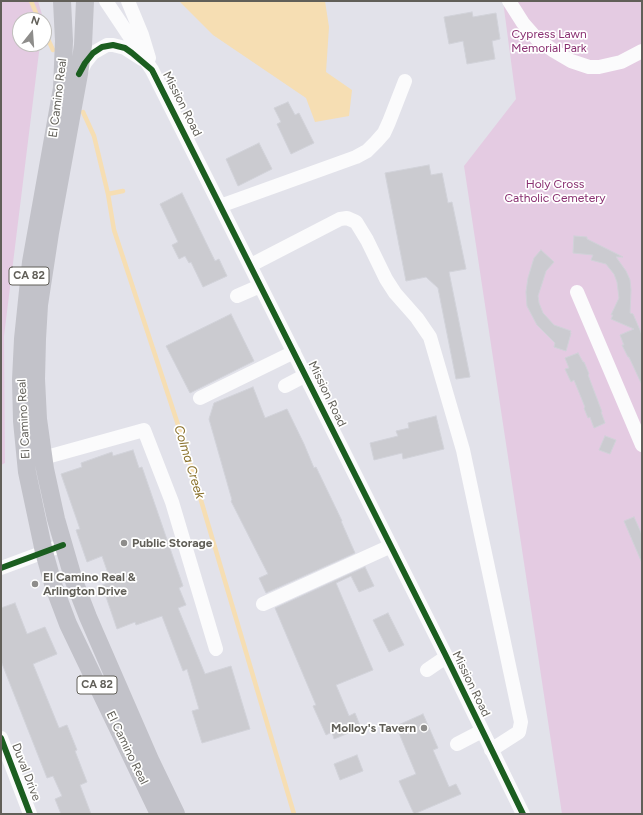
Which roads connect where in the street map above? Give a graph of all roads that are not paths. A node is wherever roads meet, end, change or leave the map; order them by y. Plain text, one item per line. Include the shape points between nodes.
1 (62, 1) edge
2 (85, 1) edge
3 (106, 1) edge
4 (128, 1) edge
5 (509, 1) edge
6 (642, 51) edge
7 (152, 70) junction
8 (79, 74) junction
9 (405, 80) dead end
10 (220, 206) junction
11 (251, 265) junction
12 (260, 286) junction
13 (577, 292) dead end
14 (237, 296) dead end
15 (294, 352) junction
16 (306, 375) junction
17 (285, 386) dead end
18 (200, 398) dead end
19 (642, 446) edge
20 (43, 458) junction
21 (63, 545) junction
22 (391, 546) junction
23 (44, 552) junction
24 (1, 568) edge
25 (263, 604) dead end
26 (216, 649) dead end
27 (446, 657) junction
28 (427, 670) dead end
29 (482, 731) junction
30 (1, 738) edge
31 (457, 744) dead end
32 (492, 750) junction
33 (30, 814) edge
34 (159, 814) edge
35 (176, 814) edge
36 (523, 814) edge

1 - 23 main road, El Camino Real / CA 82 via 62,88 31,262 21,380 27,472
2 - 8 main road, El Camino Real / CA 82
3 - 7 street, Mission Road
4 - 7 street, Mission Road via 142,35
5 - 6 street via 537,39 571,61 589,67 599,67 621,62
7 - 8 street, Mission Road via 132,52 113,45 102,47 93,53
7 - 10 street, Mission Road
8 - 20 main road, El Camino Real / CA 82 via 39,305 36,379
9 - 10 street via 384,133 367,151
10 - 11 street, Mission Road
11 - 12 street, Mission Road
11 - 32 street via 340,219 347,218 356,222 395,293 430,337 463,450 521,722 518,732
12 - 14 street
12 - 15 street, Mission Road
13 - 19 street
15 - 16 street, Mission Road
15 - 18 street
16 - 17 street
16 - 22 street, Mission Road
20 - 21 main road, El Camino Real / CA 82
20 - 26 street via 144,430 172,502
21 - 23 street
21 - 35 main road, El Camino Real / CA 82 via 88,617
22 - 25 street
22 - 27 street, Mission Road
23 - 24 street
23 - 34 main road, El Camino Real / CA 82 via 68,624
27 - 28 street
27 - 29 street, Mission Road
29 - 31 street
29 - 32 street, Mission Road
30 - 33 street, Duval Drive
32 - 36 street, Mission Road

